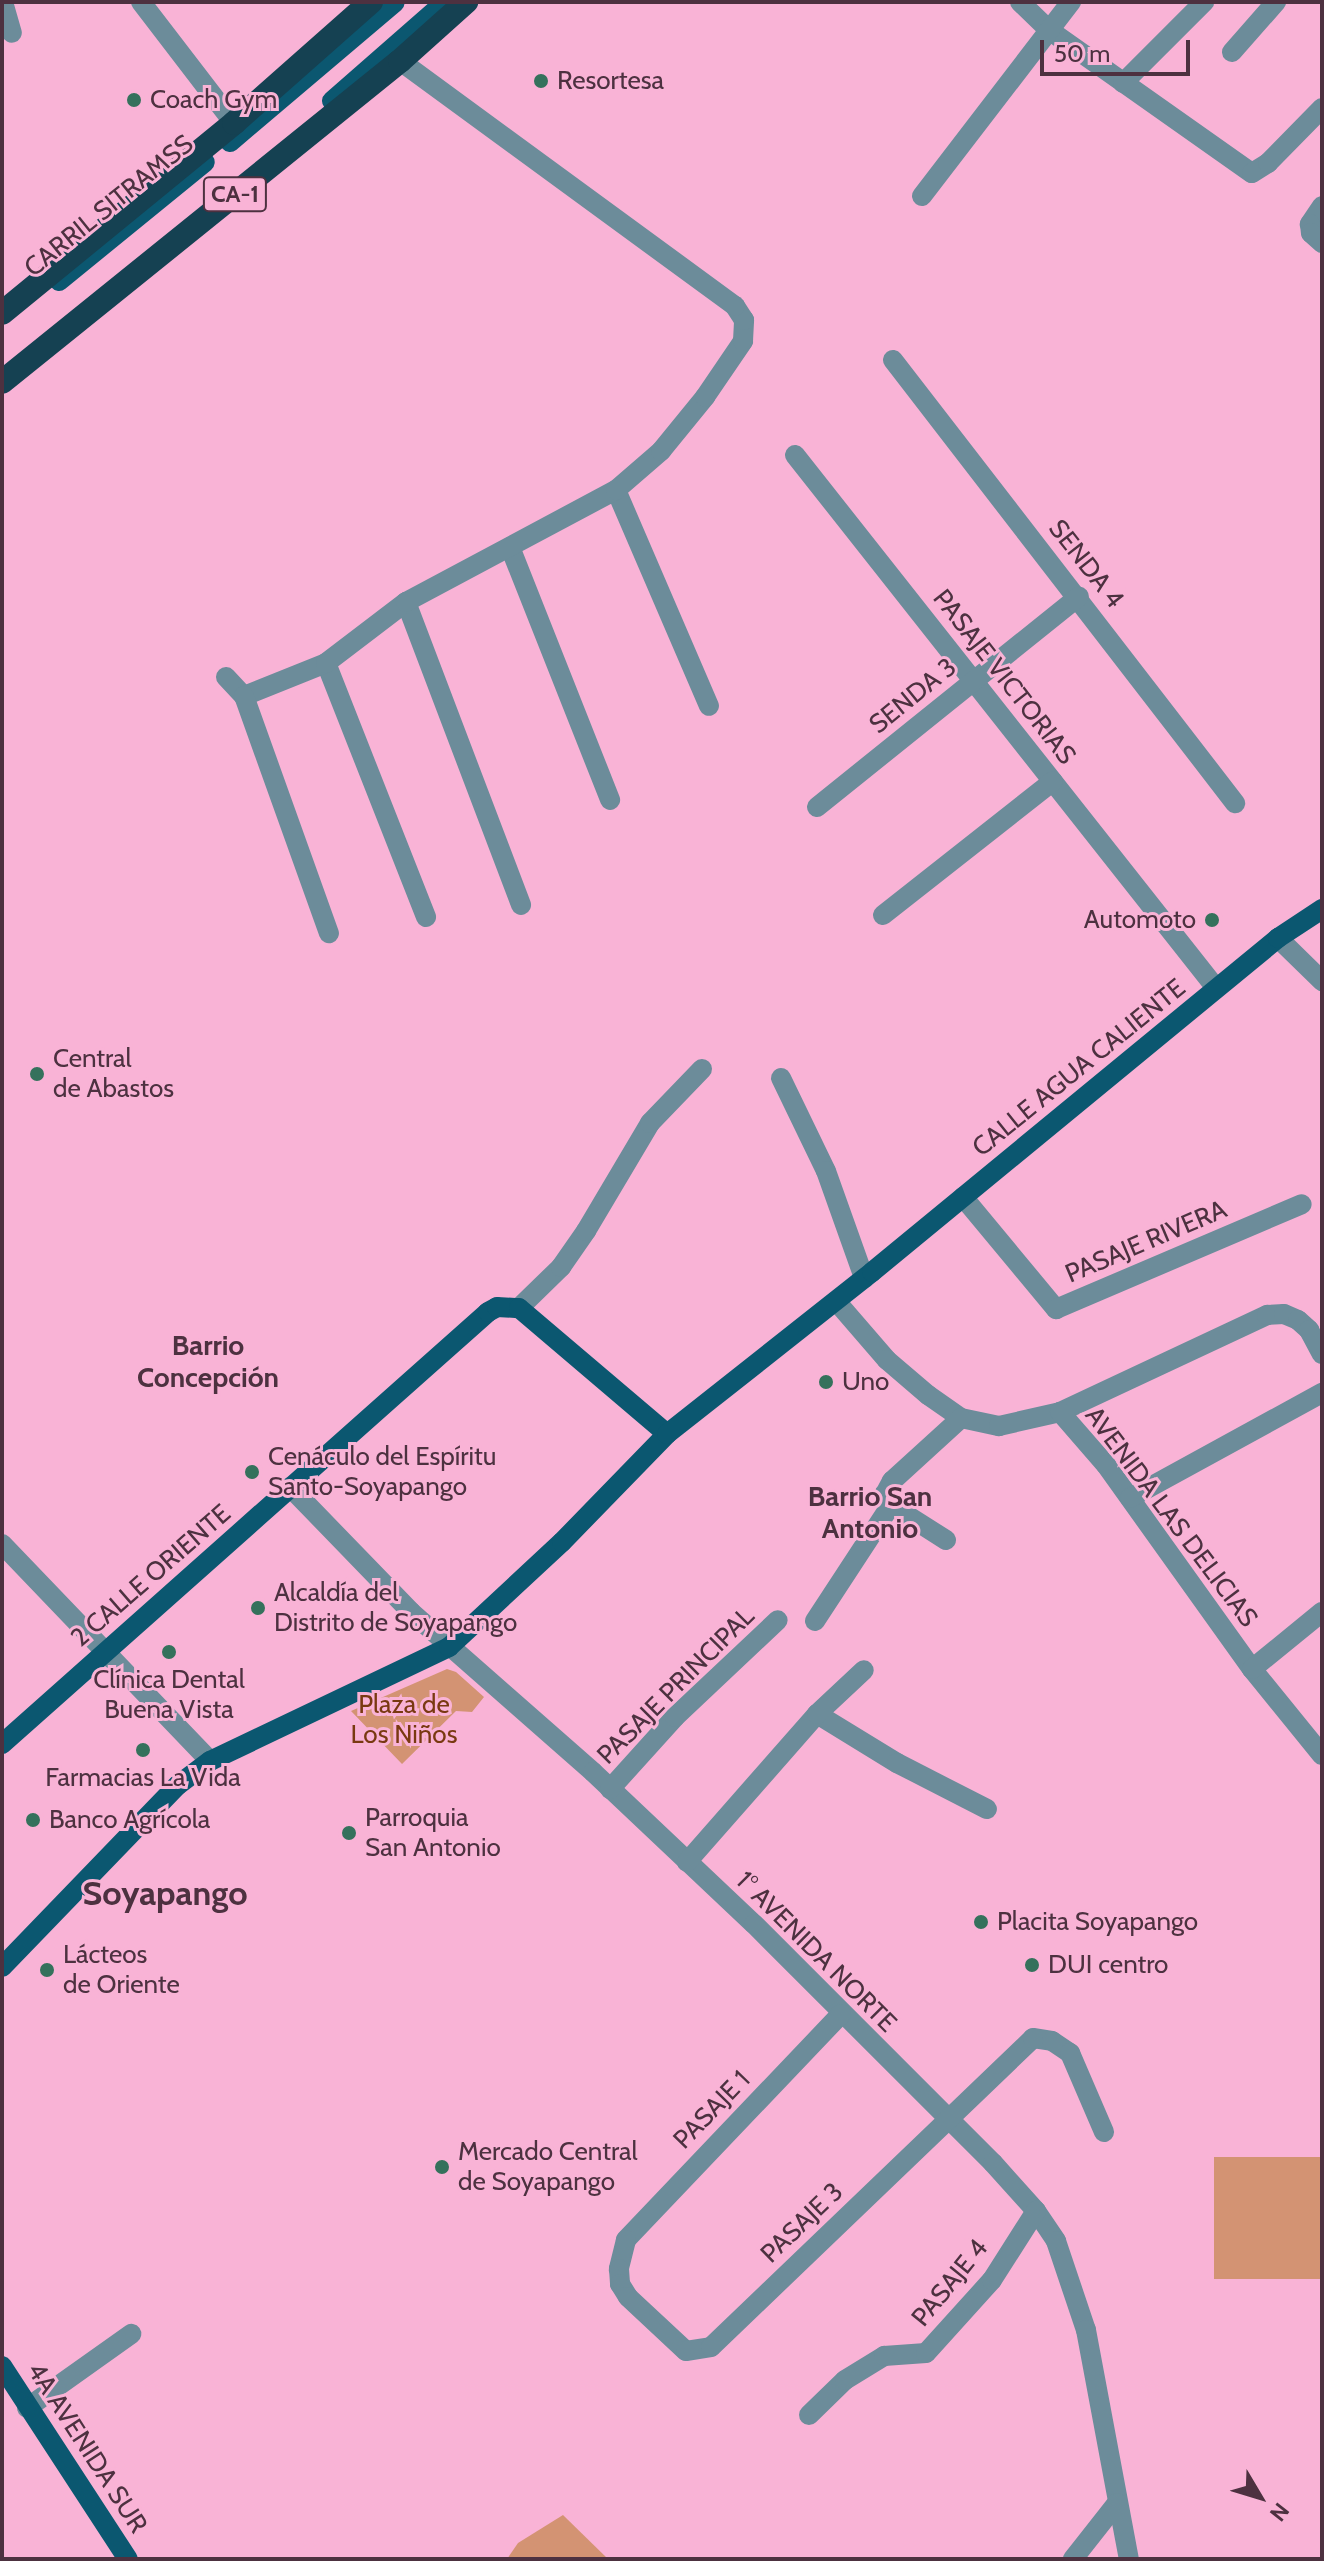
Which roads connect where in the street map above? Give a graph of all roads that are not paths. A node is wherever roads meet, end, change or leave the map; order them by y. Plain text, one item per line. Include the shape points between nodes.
1 (3, 2) edge
2 (141, 2) edge
3 (371, 2) edge
4 (395, 2) edge
5 (445, 2) edge
6 (466, 2) edge
7 (1020, 2) edge
8 (1071, 2) edge
9 (1204, 2) edge
10 (1276, 2) edge
11 (1049, 30) junction
12 (12, 33) dead end
13 (1232, 52) dead end
14 (400, 61) junction
15 (1123, 83) junction
16 (1322, 108) edge
17 (234, 123) junction
18 (922, 196) dead end
19 (1322, 206) edge
20 (1322, 243) edge
21 (2, 313) edge
22 (2, 326) edge
23 (893, 360) dead end
24 (2, 367) edge
25 (2, 382) edge
26 (795, 455) dead end
27 (616, 490) junction
28 (510, 547) junction
29 (1079, 596) junction
30 (406, 602) junction
31 (326, 663) junction
32 (226, 677) dead end
33 (974, 681) junction
34 (244, 696) junction
35 (709, 706) dead end
36 (1053, 781) junction
37 (610, 800) dead end
38 (1235, 803) dead end
39 (817, 807) dead end
40 (521, 905) dead end
41 (1322, 909) edge
42 (883, 915) dead end
43 (426, 917) dead end
44 (329, 933) dead end
45 (1278, 938) junction
46 (1322, 981) edge
47 (1216, 988) junction
48 (702, 1069) dead end
49 (781, 1078) dead end
50 (963, 1197) junction
51 (1302, 1204) dead end
52 (868, 1275) junction
53 (836, 1301) junction
54 (519, 1308) junction
55 (1322, 1354) edge
56 (1322, 1393) edge
57 (1060, 1412) junction
58 (961, 1418) junction
59 (667, 1434) junction
60 (290, 1487) junction
61 (1130, 1498) junction
62 (891, 1505) junction
63 (946, 1540) dead end
64 (2, 1544) edge
65 (1322, 1612) edge
66 (778, 1620) dead end
67 (815, 1621) dead end
68 (449, 1647) junction
69 (104, 1653) junction
70 (1252, 1669) junction
71 (864, 1670) dead end
72 (817, 1714) junction
73 (2, 1743) edge
74 (1322, 1755) edge
75 (210, 1761) junction
76 (610, 1789) junction
77 (987, 1809) dead end
78 (687, 1862) junction
79 (4, 1960) edge
80 (841, 2014) junction
81 (948, 2118) junction
82 (1104, 2132) dead end
83 (1036, 2211) junction
84 (131, 2334) dead end
85 (686, 2351) joint
86 (2, 2366) edge
87 (27, 2408) junction
88 (809, 2415) dead end
89 (1117, 2503) junction
90 (128, 2559) edge
91 (1073, 2559) edge
92 (1129, 2559) edge

1 - 12 street
2 - 17 street
3 - 17 highway, CA-1
4 - 22 main road, CARRIL SITRAMSS
5 - 24 main road via 286,142
6 - 14 highway, CA-1
7 - 11 street
8 - 11 street
9 - 15 street
10 - 13 street
11 - 15 street
11 - 18 street
14 - 25 highway, CA-1
14 - 27 street via 672,258 735,306 744,320 743,341 705,397 661,451
15 - 16 street via 1252,173
17 - 21 highway, CA-1
19 - 20 street via 1310,224
23 - 29 street, SENDA 4
26 - 33 street, PASAJE VICTORIAS
27 - 28 street
27 - 35 street
28 - 30 street
28 - 37 street
29 - 33 street, SENDA 3
29 - 38 street, SENDA 4
30 - 31 street
30 - 40 street
31 - 34 street
31 - 43 street
32 - 34 street
33 - 36 street, PASAJE VICTORIAS
33 - 39 street, SENDA 3
34 - 44 street
36 - 42 street
36 - 47 street, PASAJE VICTORIAS
41 - 45 main road, CALLE AGUA CALIENTE
45 - 46 street
45 - 47 main road, CALLE AGUA CALIENTE
47 - 50 main road, CALLE AGUA CALIENTE
48 - 54 street via 650,1123 561,1267
49 - 52 street
50 - 51 street, PASAJE RIVERA via 1056,1309
50 - 52 main road, CALLE AGUA CALIENTE
52 - 53 main road, CALLE AGUA CALIENTE
53 - 58 street, AVENIDA LAS DELICIAS via 887,1360
53 - 59 main road, CALLE AGUA CALIENTE
54 - 59 main road
54 - 60 main road, 2 CALLE ORIENTE via 488,1312
55 - 57 street via 1298,1320 1267,1315
56 - 61 street
57 - 58 street, AVENIDA LAS DELICIAS via 999,1426
57 - 61 street, AVENIDA LAS DELICIAS
58 - 62 street via 892,1481 885,1494
59 - 68 main road, CALLE AGUA CALIENTE
60 - 68 street, 1° AVENIDA NORTE
60 - 69 main road, 2 CALLE ORIENTE
61 - 70 street, AVENIDA LAS DELICIAS
62 - 63 street
62 - 67 street
64 - 69 street
65 - 70 street
66 - 76 street, PASAJE PRINCIPAL via 675,1717
68 - 75 main road, CALLE AGUA CALIENTE
68 - 76 street, 1° AVENIDA NORTE
69 - 73 main road, 2 CALLE ORIENTE
69 - 75 street
70 - 74 street, AVENIDA LAS DELICIAS
71 - 72 street
72 - 77 street
72 - 78 street
75 - 79 main road, CALLE AGUA CALIENTE via 145,1815
76 - 78 street, 1° AVENIDA NORTE
78 - 80 street, 1° AVENIDA NORTE
80 - 81 street, 1° AVENIDA NORTE
80 - 85 street, PASAJE 1 via 638,2225 624,2246 620,2284
81 - 82 street, PASAJE 3 via 1033,2038 1052,2041 1070,2053
81 - 83 street, 1° AVENIDA NORTE
81 - 85 street, PASAJE 3 via 711,2347
83 - 88 street, PASAJE 4 via 992,2280 926,2353 884,2356 845,2380
83 - 89 street, 1° AVENIDA NORTE via 1056,2241 1086,2330
84 - 87 street
86 - 87 main road, 4A AVENIDA SUR
87 - 90 main road, 4A AVENIDA SUR
89 - 91 street
89 - 92 street, 1° AVENIDA NORTE

